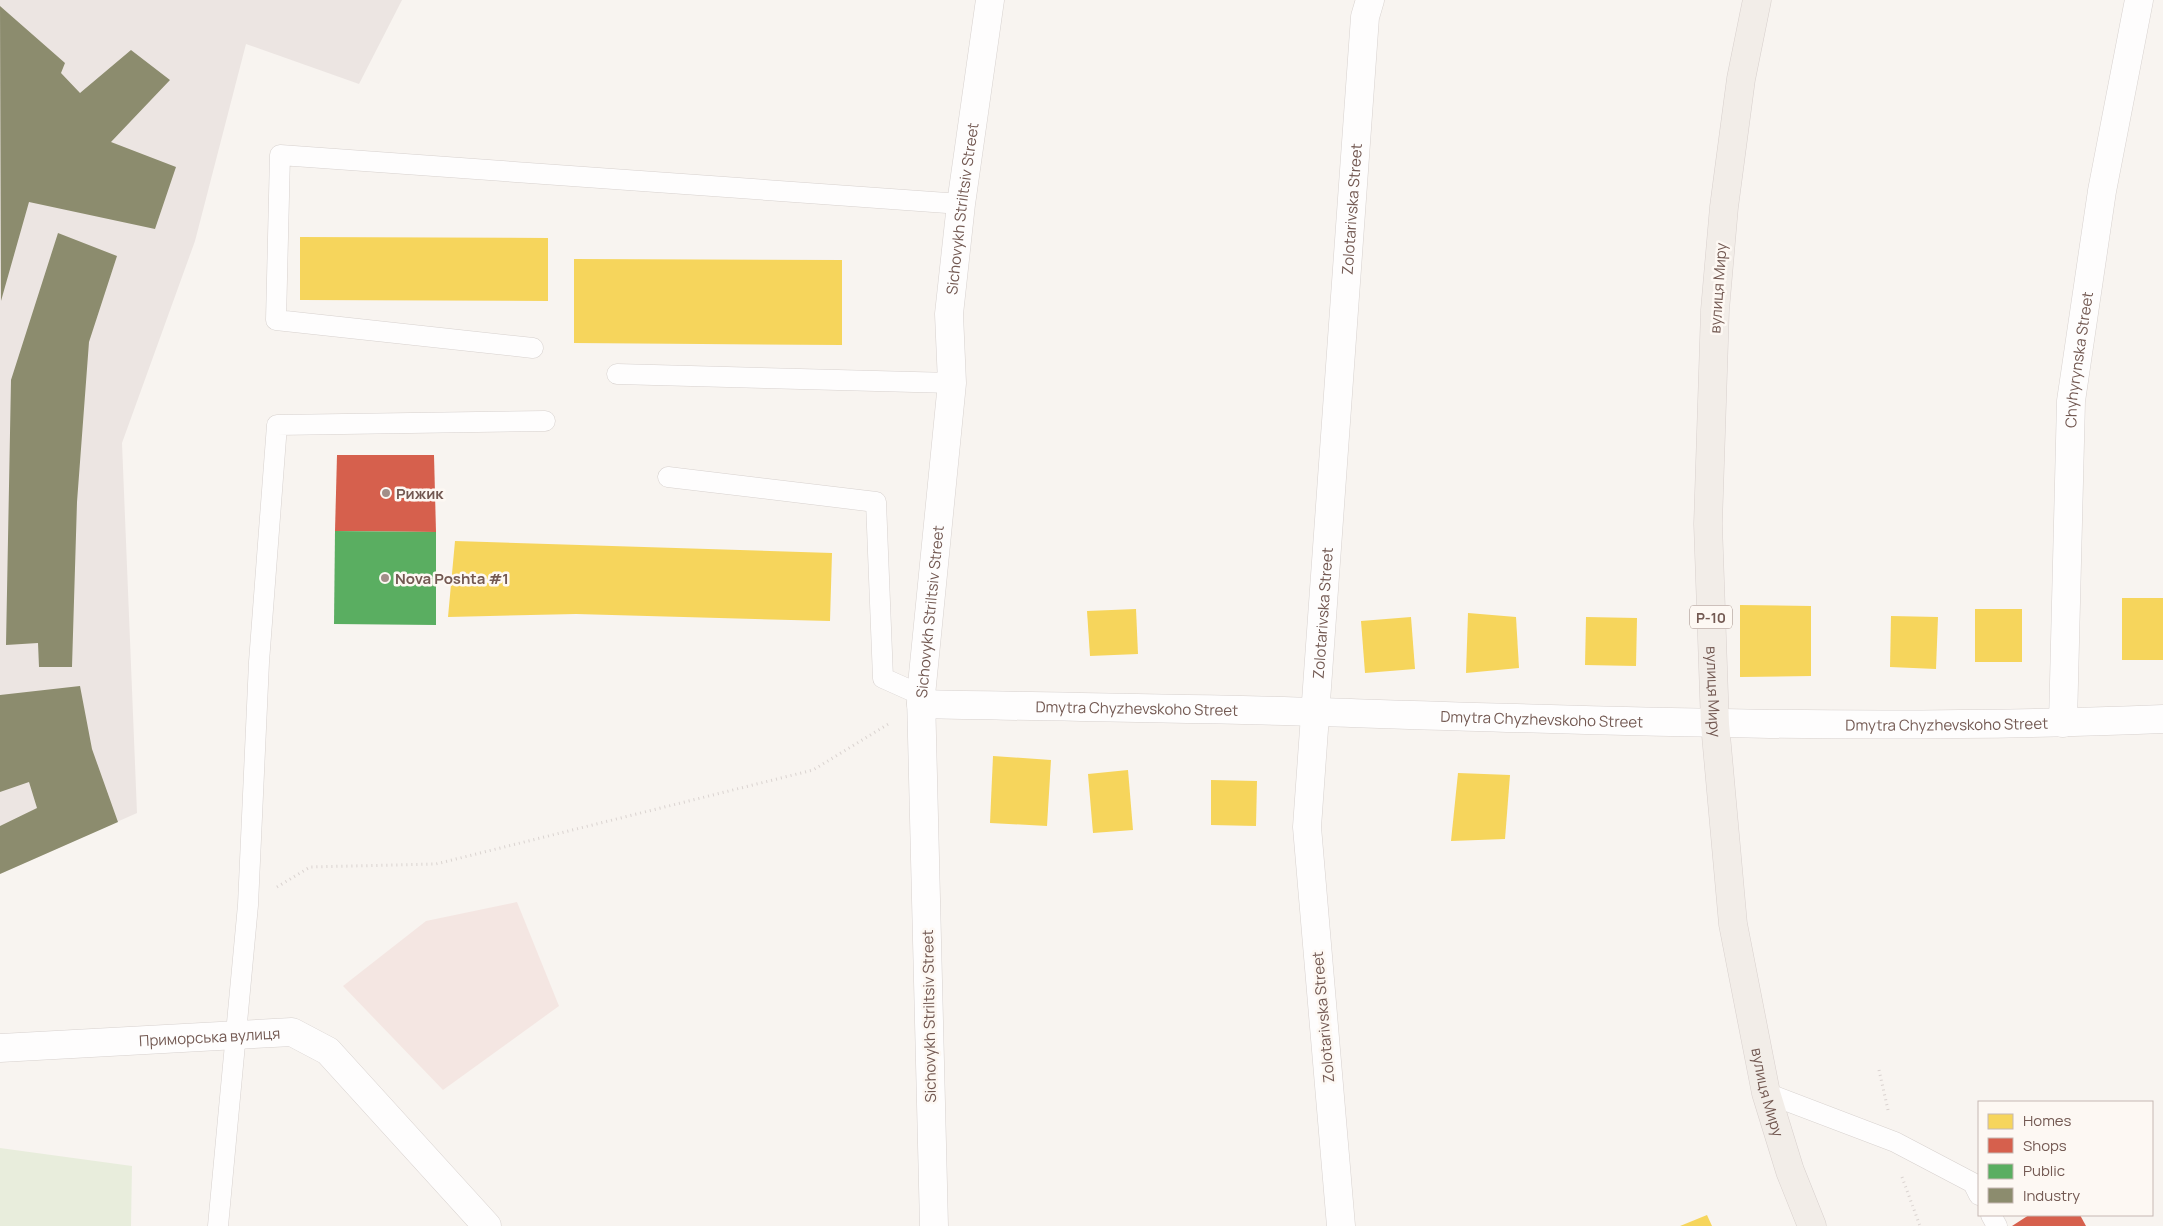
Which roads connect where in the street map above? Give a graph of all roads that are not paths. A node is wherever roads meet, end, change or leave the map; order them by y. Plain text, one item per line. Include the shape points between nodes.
1 (990, 0) edge
2 (1370, 0) edge
3 (1757, 0) edge
4 (2139, 0) edge
5 (961, 204) junction
6 (533, 348) dead end
7 (617, 374) dead end
8 (952, 383) junction
9 (545, 421) dead end
10 (668, 477) dead end
11 (921, 700) junction
12 (1315, 712) junction
13 (2163, 720) edge
14 (2063, 723) junction
15 (1715, 724) junction
16 (236, 1034) junction
17 (0, 1048) edge
18 (1766, 1093) junction
19 (1978, 1192) edge
20 (218, 1226) edge
21 (487, 1226) edge
22 (934, 1226) edge
23 (1341, 1226) edge
24 (1812, 1226) edge

1 - 5 street, Sichovykh Striltsiv Street
2 - 12 street, Zolotarivska Street via 1366,17
3 - 15 main road, вулиця Миру / Р-10 via 1740,89 1724,208 1715,310 1708,524
4 - 14 street, Chyhyrynska Street via 2102,191 2071,401
5 - 6 lane via 280,155 276,320
5 - 8 street, Sichovykh Striltsiv Street via 949,314
7 - 8 lane
8 - 11 street, Sichovykh Striltsiv Street
9 - 16 lane via 277,425 259,662 248,905
10 - 11 lane via 876,502 883,678
11 - 12 street, Dmytra Chyzhevskoho Street
11 - 22 street, Sichovykh Striltsiv Street
12 - 15 street, Dmytra Chyzhevskoho Street
12 - 23 street, Zolotarivska Street via 1307,827
13 - 14 street, Dmytra Chyzhevskoho Street
14 - 15 street, Dmytra Chyzhevskoho Street
15 - 18 main road, вулиця Миру / Р-10 via 1733,924
16 - 17 street, Приморська вулиця
16 - 20 lane
16 - 21 street, Приморська вулиця via 292,1032 328,1051
18 - 19 lane via 1895,1142 1973,1183
18 - 24 main road, вулиця Миру / Р-10 via 1790,1171

